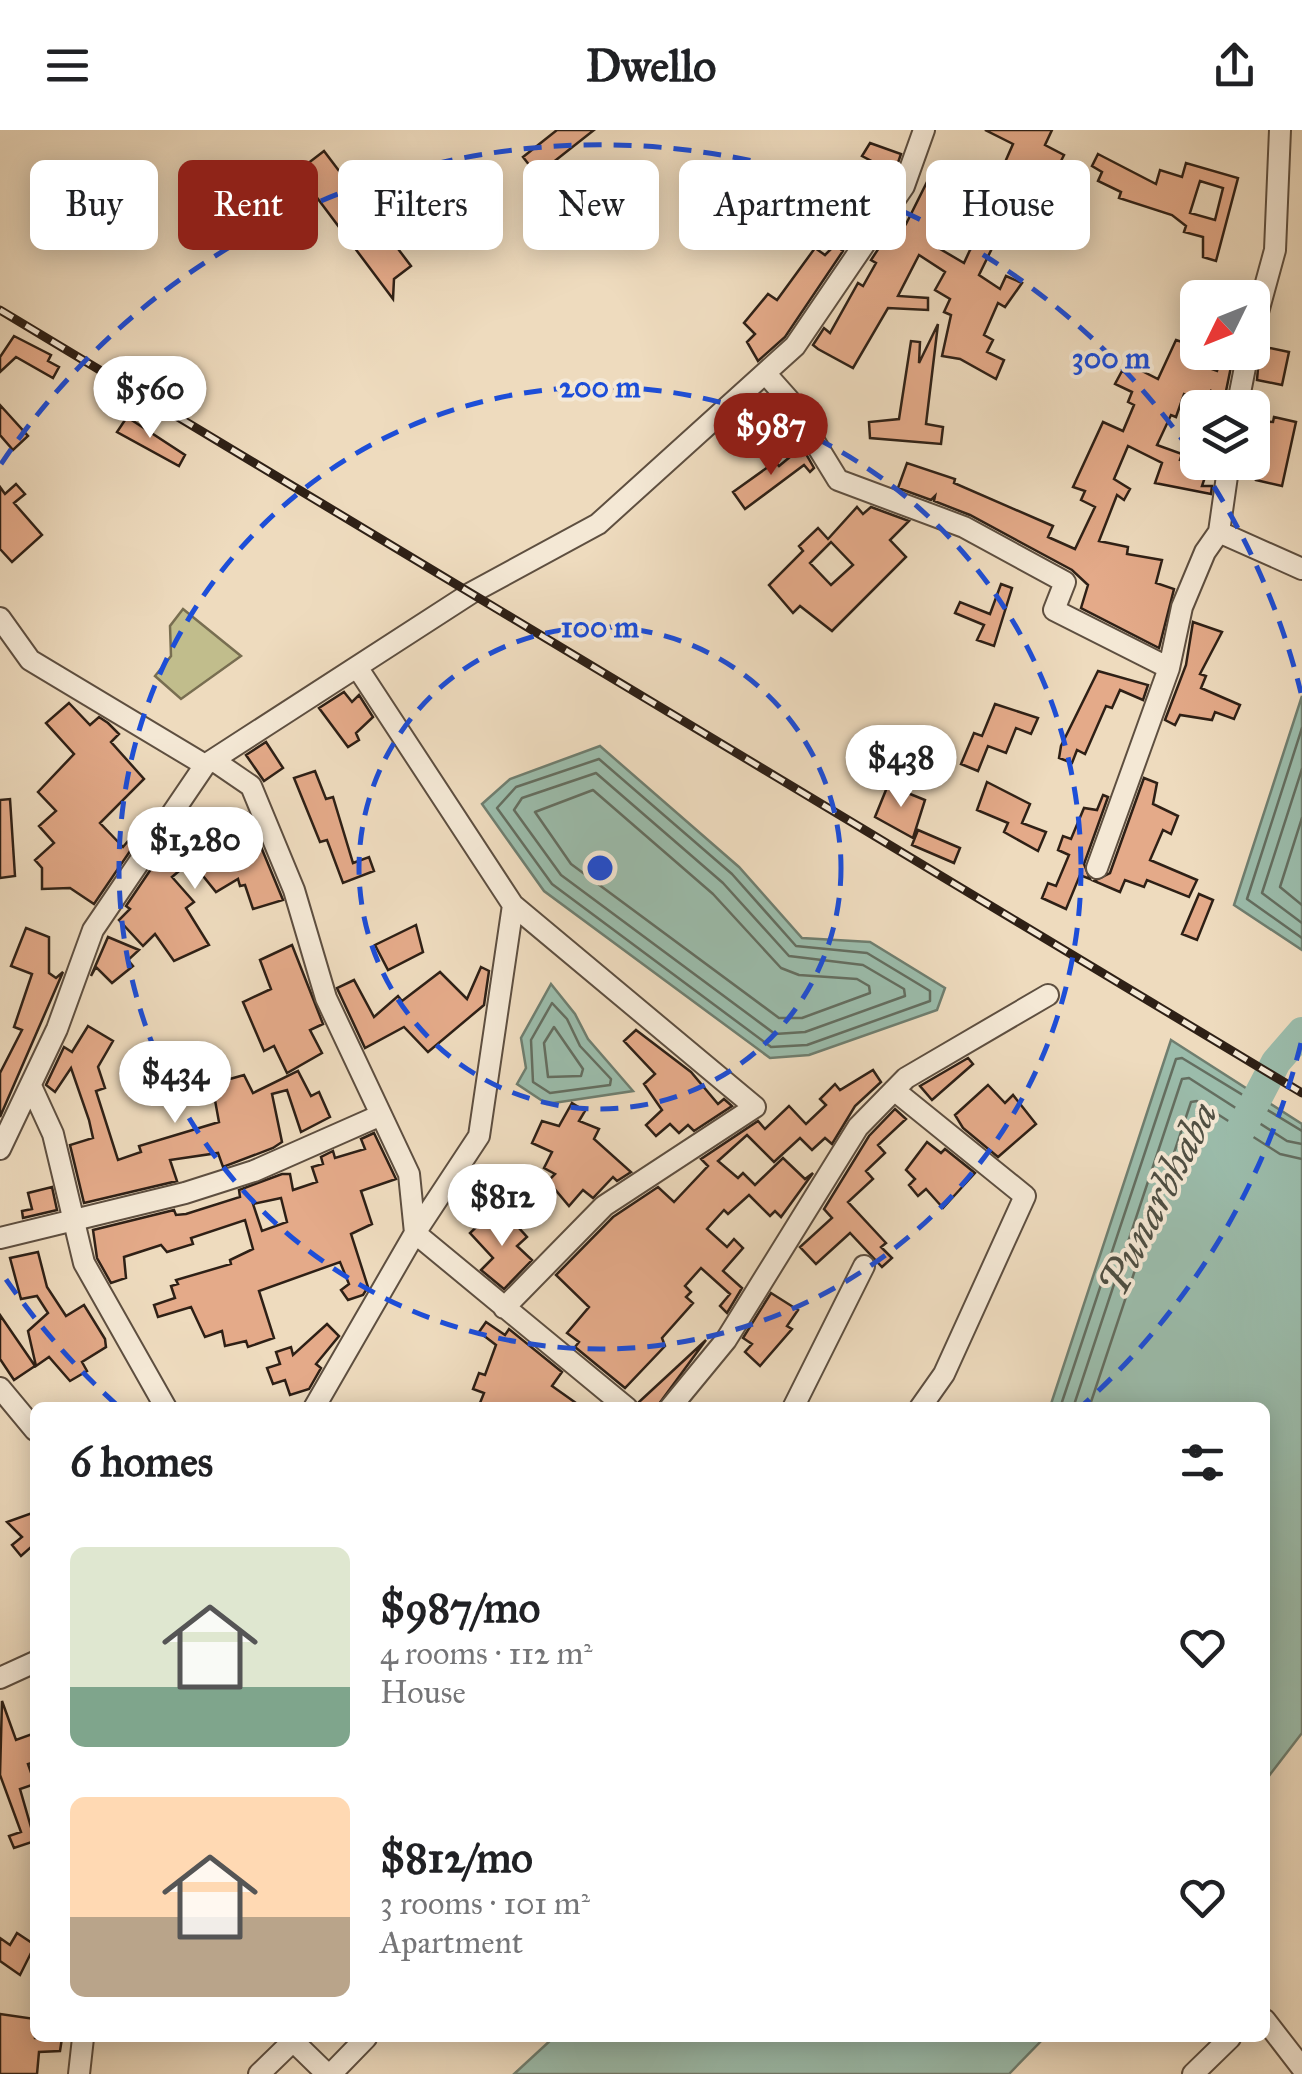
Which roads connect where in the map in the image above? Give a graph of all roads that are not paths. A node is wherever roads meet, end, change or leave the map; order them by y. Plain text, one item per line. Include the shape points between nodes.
1 (924, 130) edge
2 (1280, 130) edge
3 (1266, 280) edge
4 (765, 374) junction
5 (1226, 480) edge
6 (1219, 532) junction
7 (1302, 569) edge
8 (0, 618) edge
9 (357, 666) junction
10 (1168, 668) junction
11 (209, 763) junction
12 (1096, 868) dead end
13 (512, 906) junction
14 (1048, 995) dead end
15 (31, 1086) junction
16 (894, 1090) junction
17 (381, 1115) junction
18 (0, 1150) edge
19 (72, 1221) junction
20 (414, 1234) junction
21 (0, 1238) edge
22 (864, 1266) dead end
23 (504, 1308) junction
24 (0, 1388) edge
25 (163, 1402) edge
26 (317, 1402) edge
27 (620, 1402) edge
28 (675, 1402) edge
29 (796, 1402) edge
30 (924, 1402) edge
31 (30, 1424) edge
32 (30, 1664) edge
33 (0, 1678) edge
34 (1270, 2026) edge
35 (83, 2042) edge
36 (288, 2042) edge
37 (294, 2042) edge
38 (362, 2042) edge
39 (1226, 2042) edge
40 (1302, 2068) edge
41 (79, 2074) edge
42 (259, 2074) edge
43 (329, 2074) edge
44 (1193, 2074) edge

1 - 4 street via 904,186 795,346
2 - 3 street via 1274,250
4 - 9 street via 598,524 470,593
4 - 10 street via 789,400 838,480 964,527 1064,582 1054,610
5 - 6 street
6 - 7 street
6 - 10 street via 1182,607
8 - 11 street via 30,660
9 - 11 street
9 - 13 street
10 - 12 street
11 - 15 street via 93,930
11 - 17 street via 252,786 294,890 326,998
13 - 20 street via 479,1136
13 - 23 street via 755,1107 604,1206
14 - 16 street
15 - 18 street
15 - 19 street via 53,1134
16 - 28 street via 858,1127 726,1340
16 - 30 street via 1025,1196 944,1374
17 - 19 street via 254,1171
17 - 20 street via 408,1174
19 - 21 street
19 - 25 street via 99,1292
20 - 23 street
20 - 26 street
22 - 29 street
23 - 27 street
24 - 31 street
32 - 33 street
34 - 40 street
35 - 41 street
36 - 42 street
37 - 43 street
38 - 43 street
39 - 44 street

